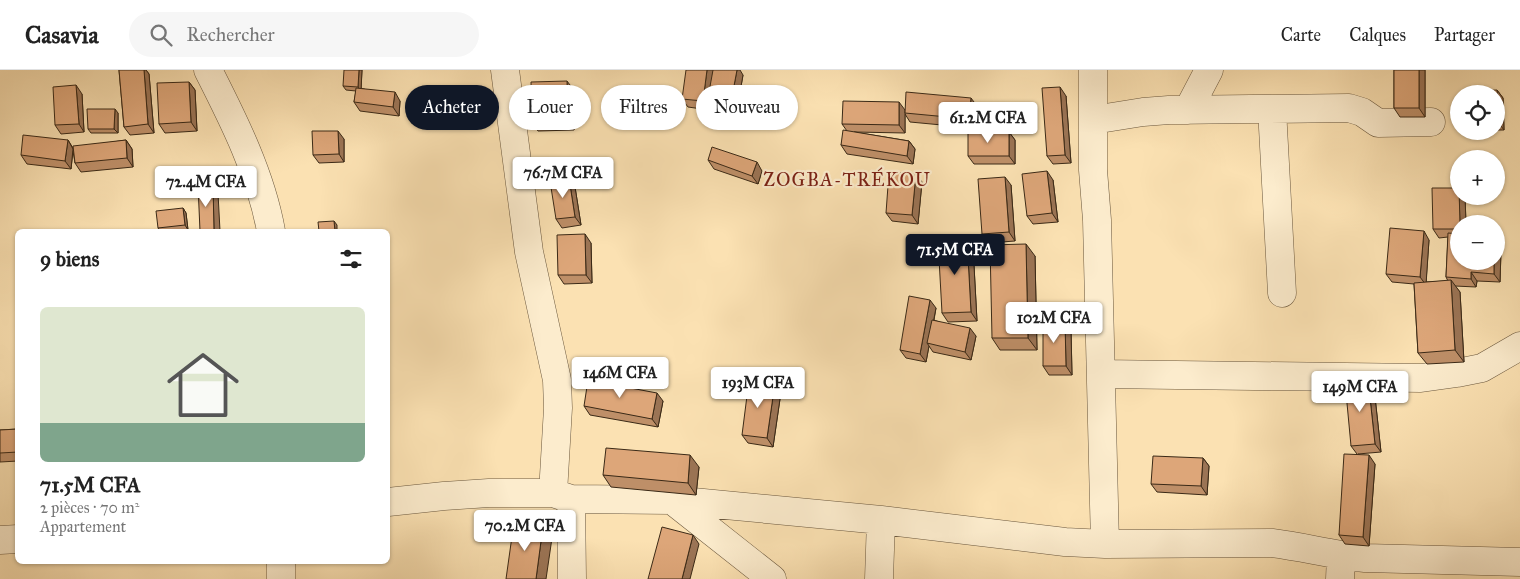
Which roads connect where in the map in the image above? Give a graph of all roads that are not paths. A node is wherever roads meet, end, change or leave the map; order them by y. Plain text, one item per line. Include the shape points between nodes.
1 (208, 70) edge
2 (505, 70) edge
3 (1093, 70) edge
4 (1209, 70) edge
5 (1272, 109) junction
6 (1188, 110) junction
7 (1093, 120) junction
8 (1431, 122) dead end
9 (271, 229) edge
10 (1282, 293) dead end
11 (1520, 346) edge
12 (1101, 374) junction
13 (562, 496) junction
14 (672, 500) junction
15 (390, 502) edge
16 (881, 520) junction
17 (15, 539) edge
18 (0, 540) edge
19 (1105, 544) junction
20 (1520, 562) edge
21 (281, 564) edge
22 (1341, 567) edge
23 (281, 579) edge
24 (572, 579) edge
25 (772, 579) edge
26 (878, 579) edge

1 - 9 street via 260,186
2 - 13 street via 529,252 557,380
3 - 7 street
4 - 6 street
5 - 6 street
5 - 8 street via 1349,108 1378,123
5 - 10 street
6 - 7 street via 1143,112
7 - 12 street
11 - 12 street via 1482,368 1421,378
12 - 19 street
13 - 14 street
13 - 15 street via 489,493
13 - 24 street
14 - 16 street
14 - 25 street
16 - 19 street
16 - 26 street
17 - 18 street
19 - 22 street via 1298,546
20 - 22 street via 1365,558
21 - 23 street

